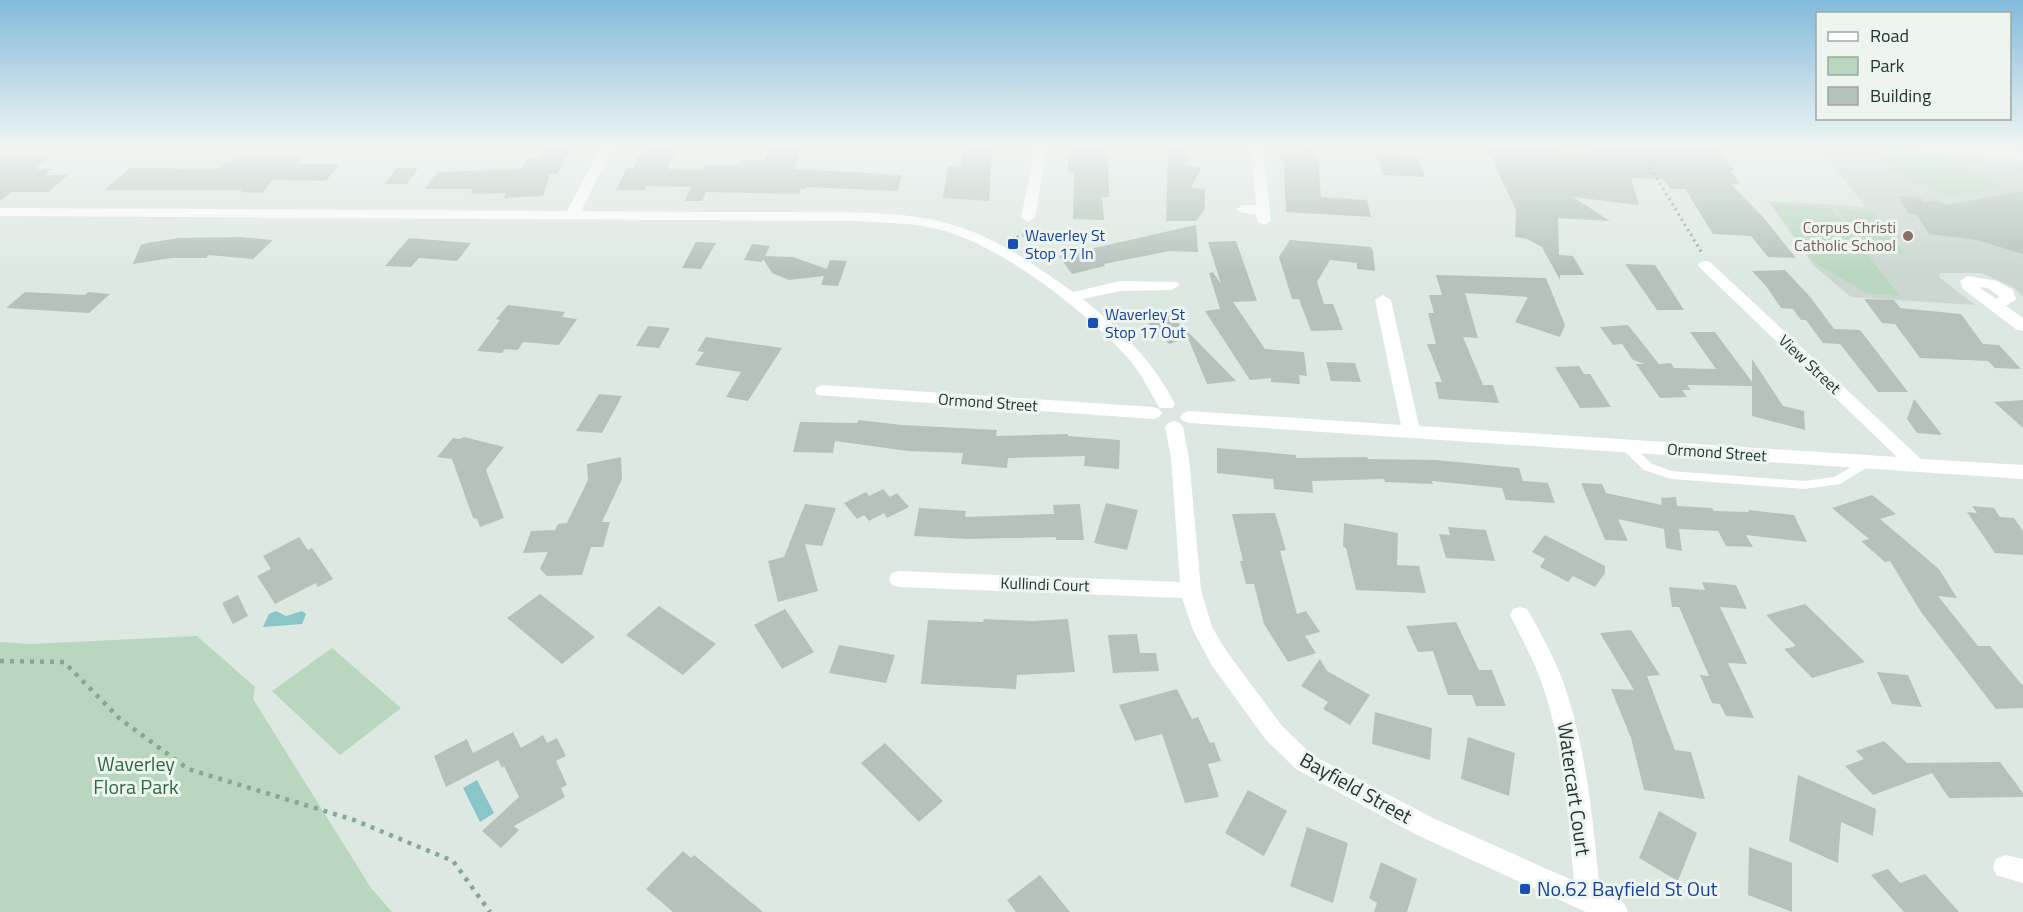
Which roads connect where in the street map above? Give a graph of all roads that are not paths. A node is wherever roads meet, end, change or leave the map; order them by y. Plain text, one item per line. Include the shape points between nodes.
1 (585, 190) edge
2 (1033, 190) edge
3 (1261, 190) edge
4 (1243, 209) dead end
5 (0, 212) edge
6 (572, 215) junction
7 (1028, 218) dead end
8 (1705, 265) road end
9 (1172, 285) dead end
10 (1069, 298) junction
11 (1383, 300) dead end
12 (1996, 306) dead end
13 (2023, 326) edge
14 (824, 391) dead end
15 (1159, 408) junction
16 (1182, 422) junction
17 (1412, 433) junction
18 (1627, 447) junction
19 (1867, 462) junction
20 (1915, 464) junction
21 (2023, 472) edge
22 (899, 579) dead end
23 (1191, 590) junction
24 (1520, 615) dead end
25 (1588, 900) junction
26 (1615, 912) edge

1 - 6 street
2 - 7 street
3 - 4 street via 1263,215
5 - 6 street
6 - 10 street via 859,217 936,225 992,245
8 - 20 street, View Street
9 - 10 street via 1120,286
10 - 15 street via 1133,351 1152,375
11 - 17 street
12 - 13 street
14 - 15 street, Ormond Street
15 - 16 street via 1181,406
16 - 17 street, Ormond Street
16 - 23 street, Bayfield Street via 1180,458
17 - 18 street, Ormond Street
18 - 19 street, Ormond Street
18 - 19 lane via 1648,467 1671,475 1804,485 1836,481
19 - 20 street, Ormond Street
20 - 21 street, Ormond Street
22 - 23 street, Kullindi Court
23 - 25 street, Bayfield Street via 1203,630 1219,658 1274,733 1304,762 1426,827
24 - 25 street, Watercart Court via 1551,674 1572,750
25 - 26 street, Bayfield Street

